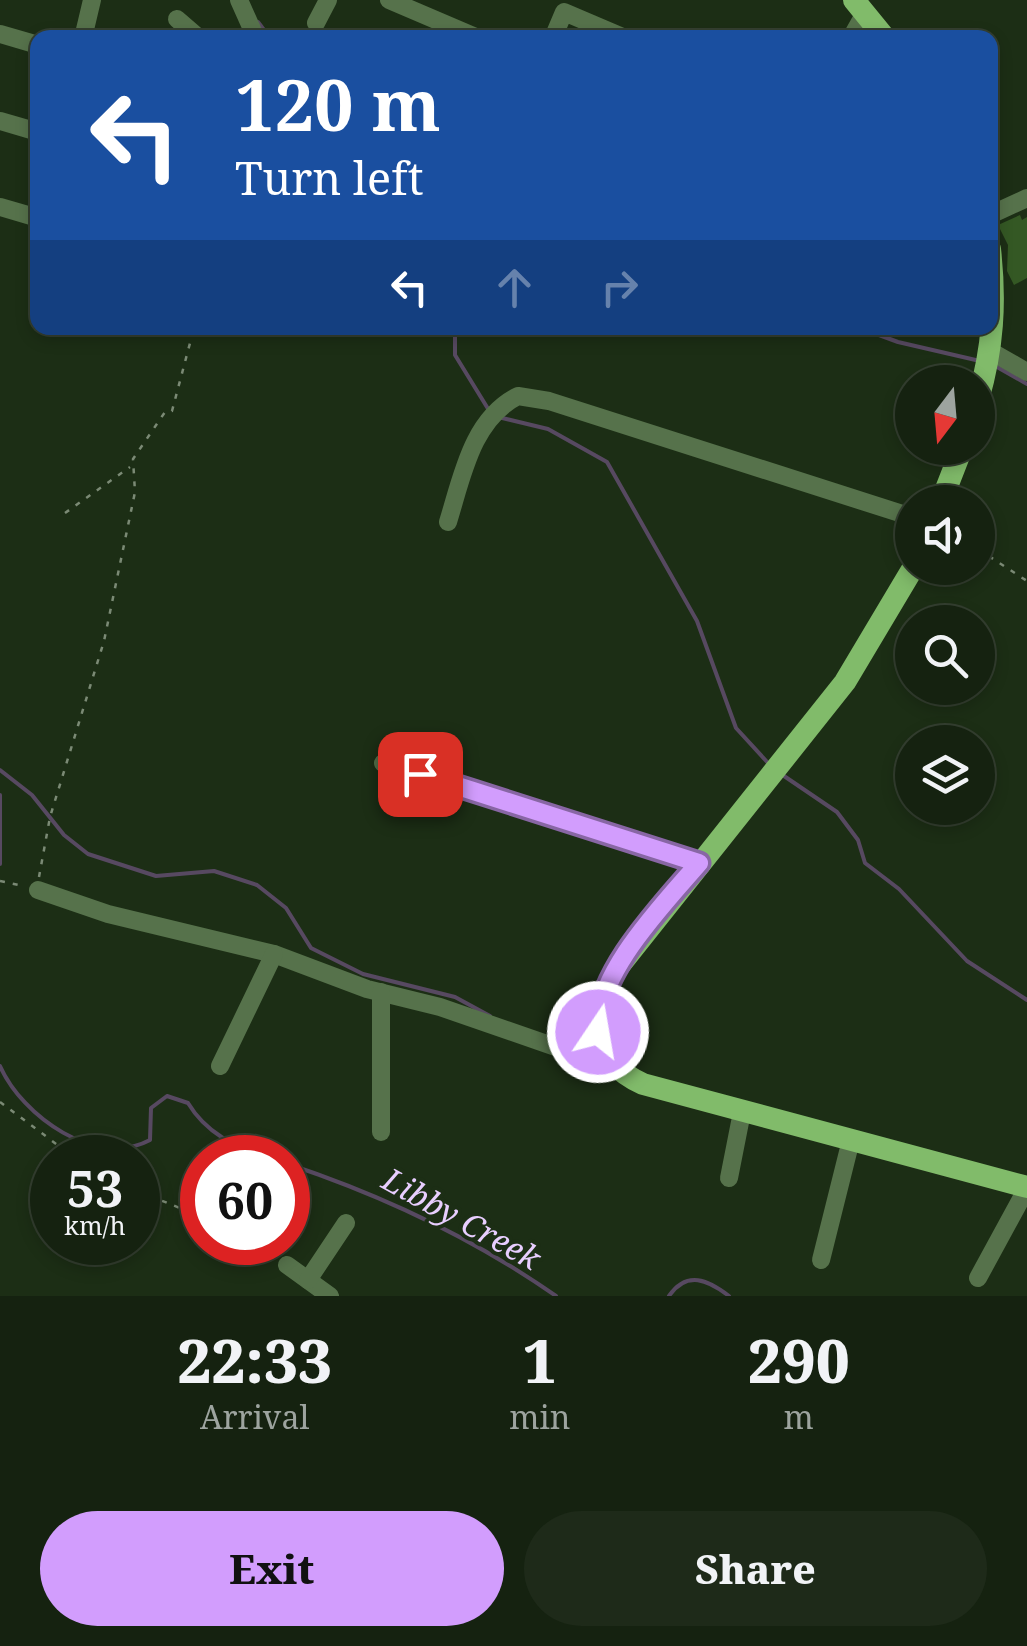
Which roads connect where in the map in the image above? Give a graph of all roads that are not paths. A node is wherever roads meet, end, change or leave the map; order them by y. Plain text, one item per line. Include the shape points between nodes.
1 (92, 0) edge
2 (239, 0) edge
3 (328, 0) edge
4 (389, 0) edge
5 (860, 6) edge
6 (178, 19) dead end
7 (316, 23) dead end
8 (85, 30) edge
9 (190, 30) edge
10 (252, 30) edge
11 (459, 30) edge
12 (556, 30) edge
13 (607, 30) edge
14 (852, 30) edge
15 (879, 30) edge
16 (0, 34) edge
17 (30, 43) edge
18 (0, 121) edge
19 (30, 130) edge
20 (1027, 198) edge
21 (0, 208) edge
22 (998, 211) edge
23 (30, 216) edge
24 (992, 335) edge
25 (992, 352) junction
26 (988, 365) edge
27 (1027, 372) edge
28 (895, 512) edge
29 (448, 522) dead end
30 (904, 585) edge
31 (383, 763) dead end
32 (699, 863) junction
33 (38, 890) road end
34 (274, 954) junction
35 (380, 992) junction
36 (605, 1055) junction
37 (220, 1066) dead end
38 (742, 1112) junction
39 (381, 1132) dead end
40 (851, 1140) junction
41 (729, 1178) dead end
42 (1027, 1187) edge
43 (346, 1222) dead end
44 (822, 1260) dead end
45 (287, 1266) dead end
46 (978, 1278) dead end
47 (308, 1280) junction
48 (330, 1296) edge

1 - 8 street
2 - 10 street
3 - 7 street
4 - 11 street
5 - 14 street
5 - 15 main road
6 - 9 street
12 - 13 street via 564,12
16 - 17 street
18 - 19 street
20 - 22 street
21 - 23 street
24 - 25 main road
25 - 26 main road
25 - 27 street
28 - 29 street via 518,396 488,419
30 - 32 main road via 845,682
31 - 32 street
32 - 36 main road via 602,993 597,1020
33 - 34 street
34 - 35 street
34 - 37 street
35 - 36 street via 567,1051
35 - 39 street
36 - 38 main road via 626,1077
38 - 40 main road
38 - 41 street
40 - 42 main road
40 - 44 street
42 - 46 street
43 - 47 street
45 - 47 street
47 - 48 street

